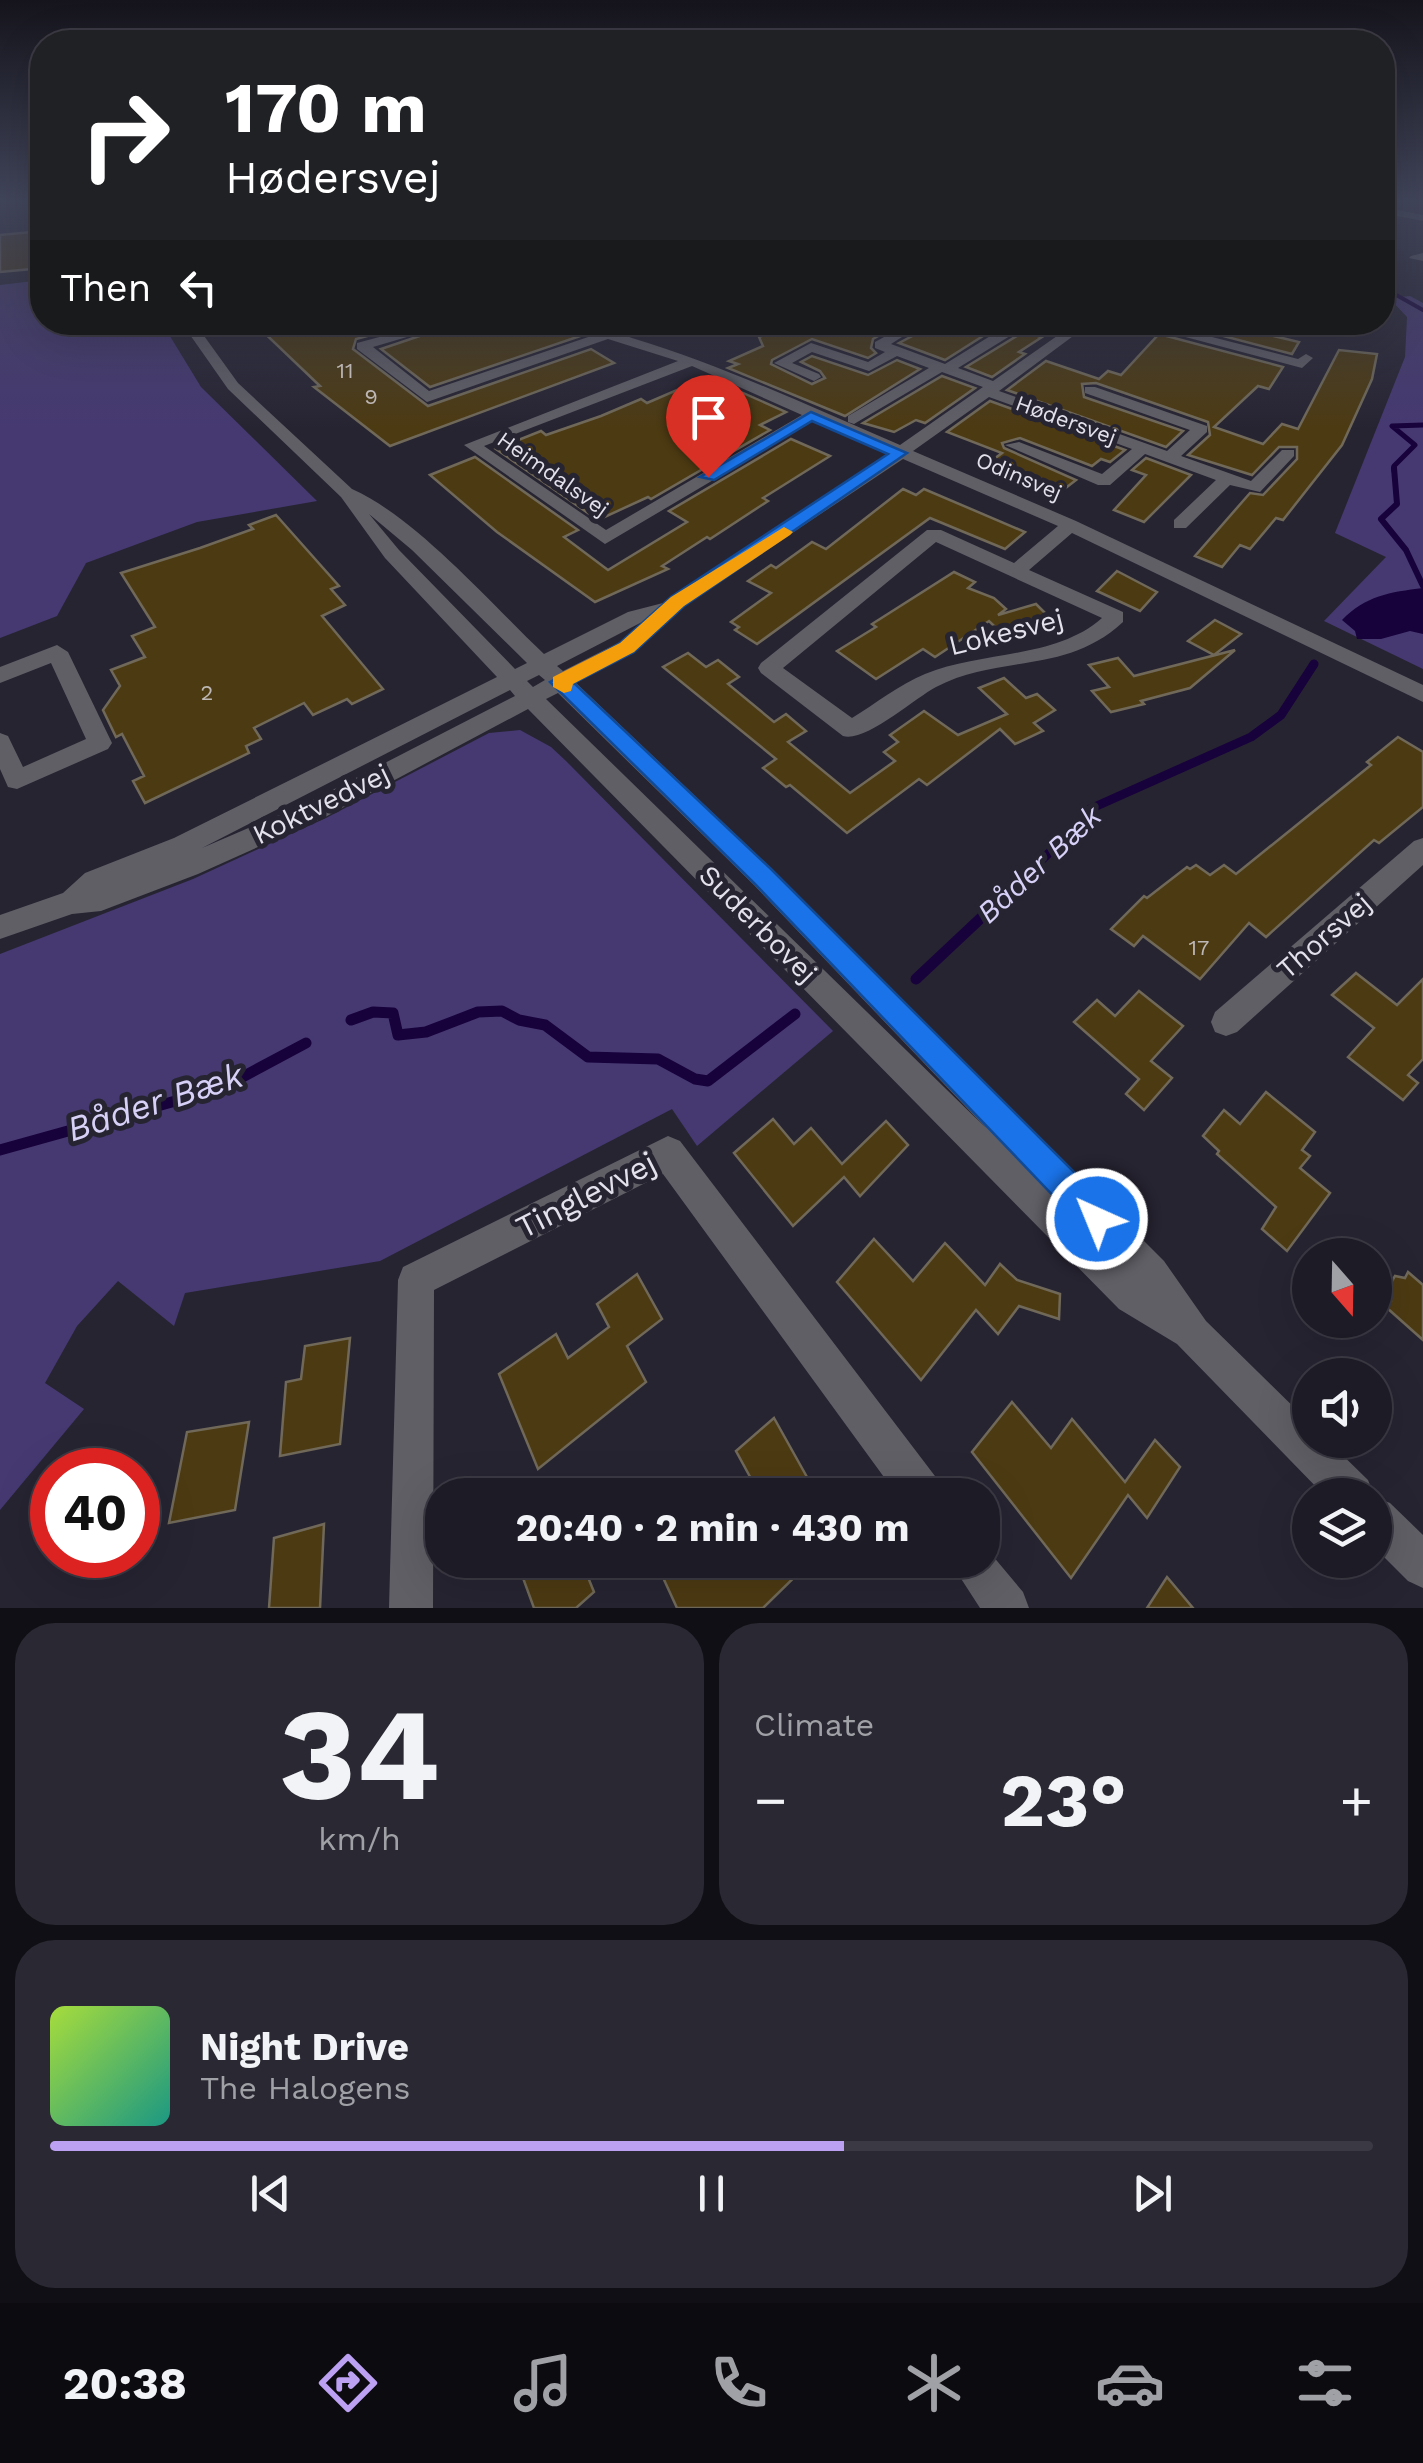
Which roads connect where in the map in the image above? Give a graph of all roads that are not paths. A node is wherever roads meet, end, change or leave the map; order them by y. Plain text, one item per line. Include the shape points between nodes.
1 (196, 335) edge
2 (403, 335) edge
3 (608, 335) joint
4 (897, 335) edge
5 (1001, 335) edge
6 (1068, 335) edge
7 (1187, 335) edge
8 (896, 351) junction
9 (1306, 358) dead end
10 (692, 361) junction
11 (944, 368) junction
12 (814, 377) dead end
13 (992, 389) junction
14 (1090, 390) dead end
15 (811, 416) junction
16 (854, 419) dead end
17 (1013, 445) dead end
18 (1144, 447) junction
19 (1288, 452) dead end
20 (899, 453) junction
21 (1170, 457) junction
22 (1228, 478) junction
23 (346, 493) junction
24 (1180, 524) dead end
25 (1070, 525) junction
26 (1016, 571) junction
27 (551, 673) junction
28 (0, 674) edge
29 (521, 688) junction
30 (1423, 694) edge
31 (0, 742) edge
32 (1423, 849) edge
33 (0, 926) edge
34 (1226, 1022) dead end
35 (1193, 1334) junction
36 (910, 1478) edge
37 (1336, 1478) edge
38 (1392, 1535) edge
39 (1423, 1566) edge
40 (985, 1578) edge
41 (411, 1608) edge
42 (1007, 1608) edge

1 - 23 street, Suderbovej via 233,386
2 - 3 street via 362,346 427,397
3 - 10 street, Odinsvej
4 - 8 street via 880,345
5 - 11 street
6 - 13 street, Hødersvej
7 - 9 street via 1302,364
8 - 11 street, Hødersvej
8 - 12 street via 869,367 811,347 781,363
10 - 15 street, Odinsvej
10 - 15 street, Heimdalsvej via 472,445 606,538
11 - 13 street, Hødersvej
11 - 16 street
13 - 18 street, Hødersvej
13 - 20 street, Hødersvej
14 - 21 street, Hødersvej via 1201,429
15 - 20 street, Odinsvej
17 - 18 street, Hødersvej via 1104,481
18 - 21 street, Hødersvej
19 - 22 street, Hødersvej via 1254,488
20 - 25 street, Odinsvej
20 - 27 street, Hødersvej via 672,606 627,648
21 - 22 street, Hødersvej
22 - 24 street
23 - 27 street, Suderbovej via 419,546
23 - 29 street, Suderbovej via 392,554
25 - 26 street, Lokesvej
25 - 30 street, Odinsvej
26 - 26 street, Lokesvej via 934,534 769,668 851,730 932,680 1066,648 1094,637 1116,617
27 - 29 street, Koktvedvej
27 - 35 street, Suderbovej via 763,877 1151,1274
28 - 31 street via 56,652 100,743 17,780
29 - 33 street, Koktvedvej via 318,809 101,899
29 - 35 street, Suderbovej via 1132,1296
32 - 34 street, Thorsvej
35 - 37 street, Suderbovej
36 - 41 street, Tinglevvej via 668,1153 416,1280
38 - 39 street
40 - 42 street

